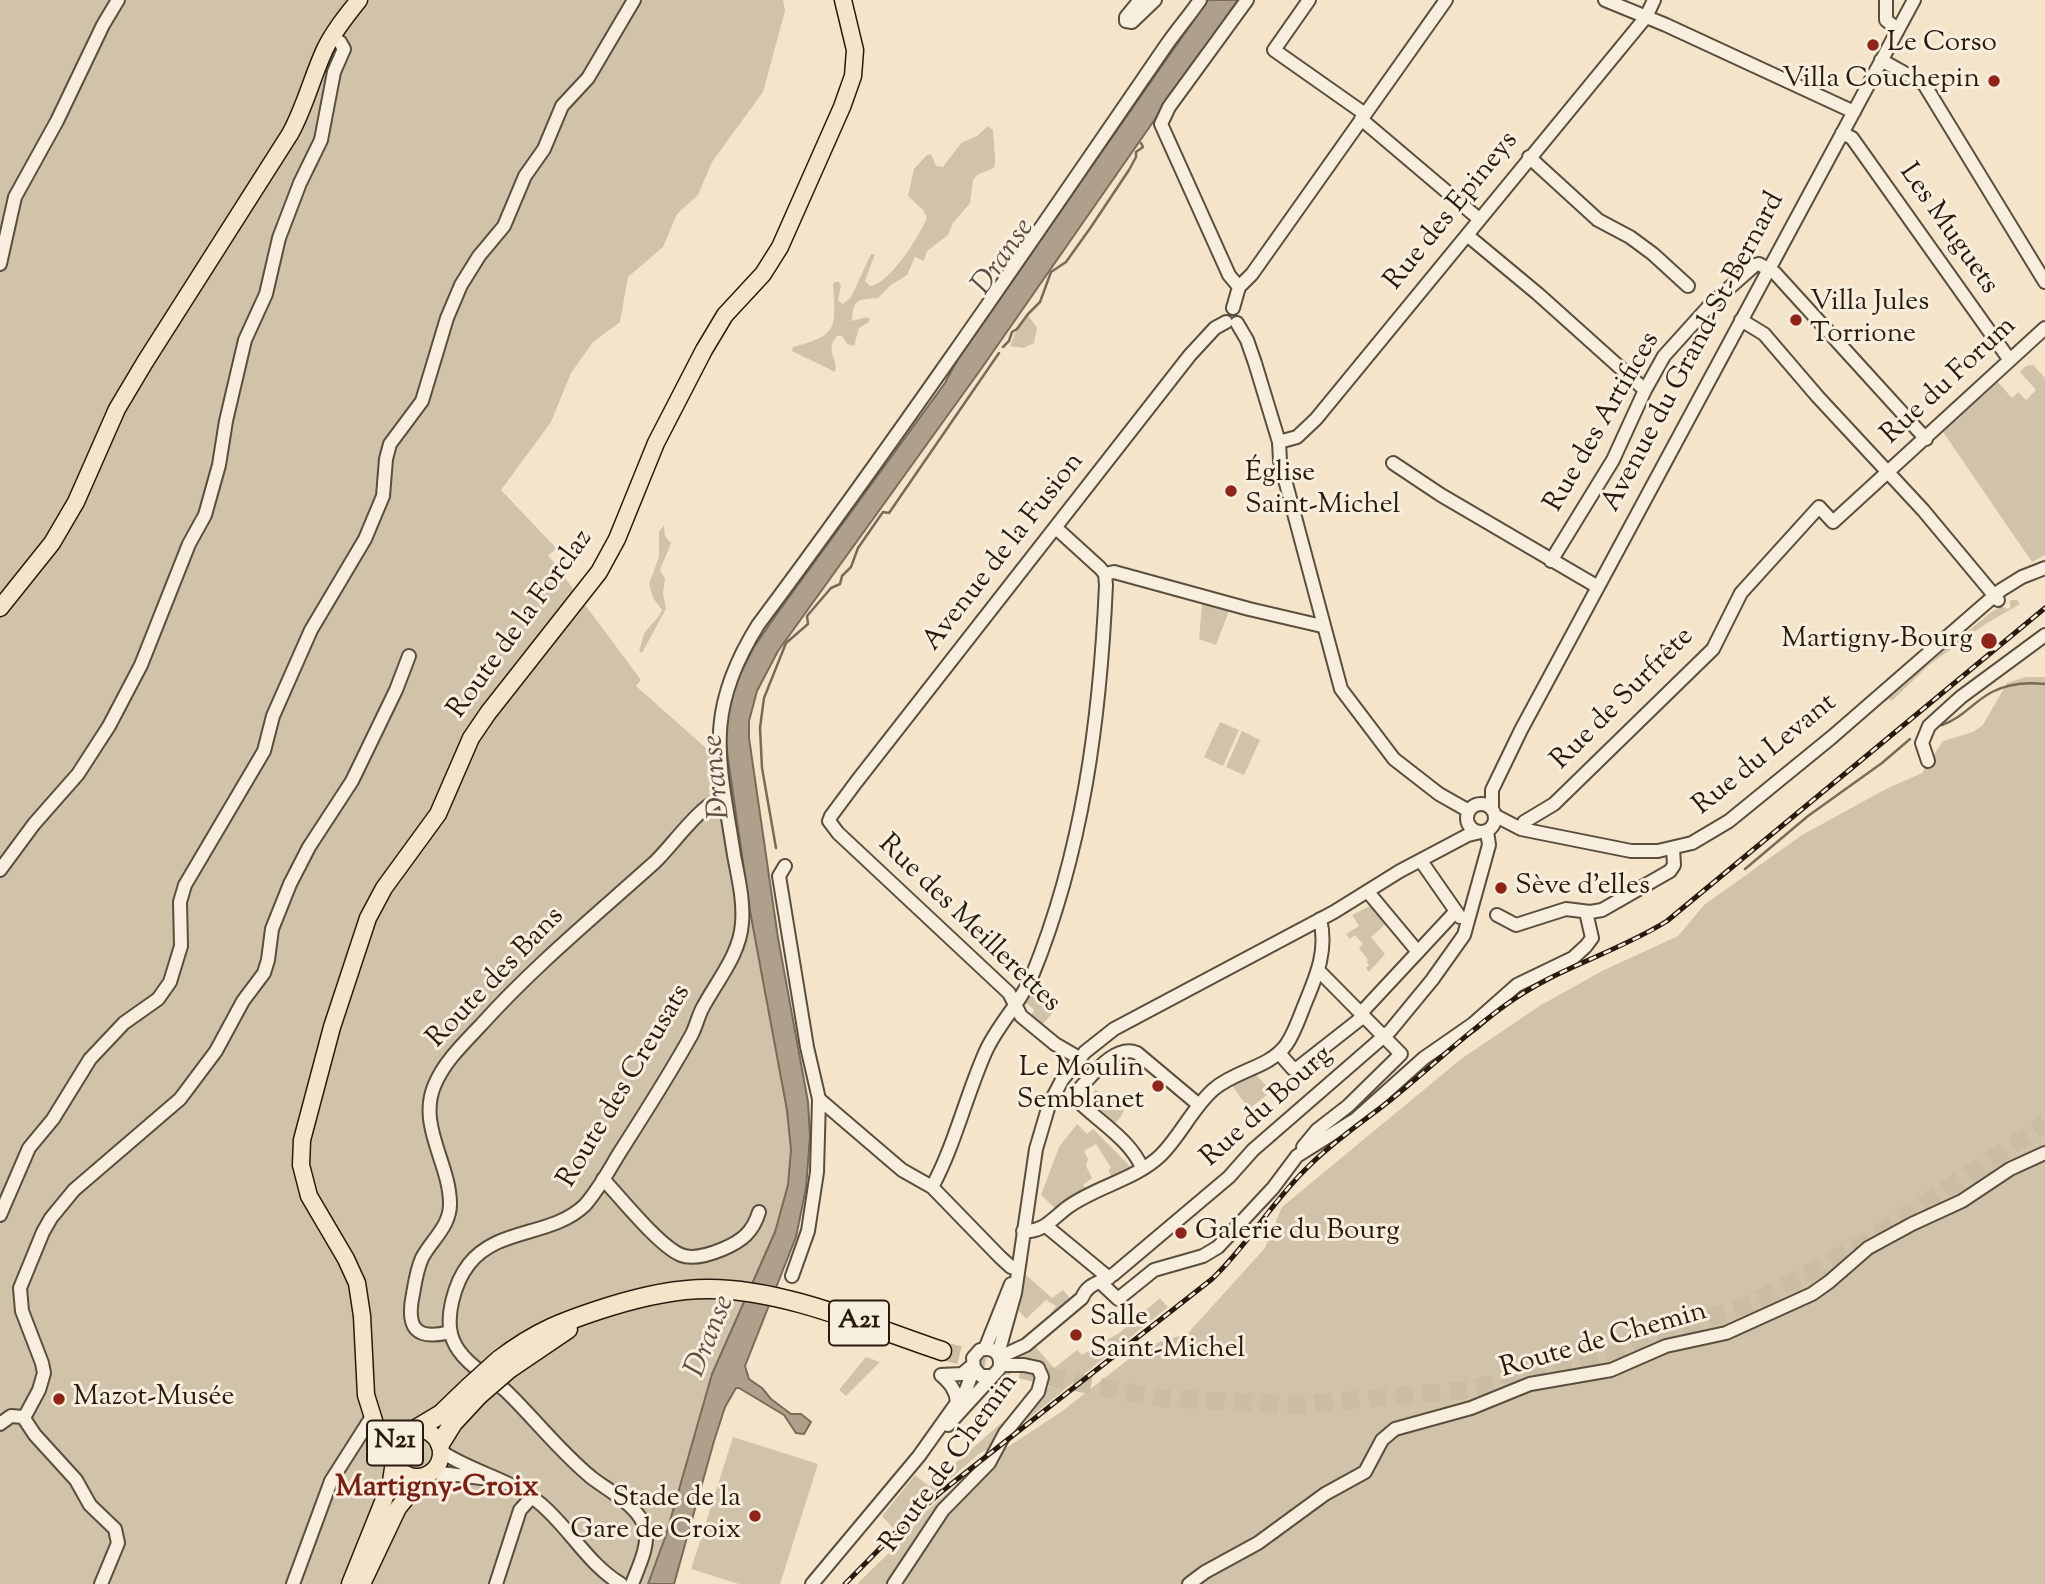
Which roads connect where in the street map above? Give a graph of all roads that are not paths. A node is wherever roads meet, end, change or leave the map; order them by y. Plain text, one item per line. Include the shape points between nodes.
1 (118, 0) edge
2 (359, 0) edge
3 (634, 0) edge
4 (842, 0) edge
5 (1140, 0) edge
6 (1155, 0) edge
7 (1200, 0) edge
8 (1247, 0) edge
9 (1309, 0) edge
10 (1446, 0) edge
11 (1605, 0) edge
12 (1654, 0) edge
13 (1886, 0) edge
14 (1914, 0) edge
15 (1646, 17) junction
16 (1897, 29) junction
17 (331, 37) junction
18 (1881, 60) junction
19 (1854, 112) junction
20 (1363, 117) junction
21 (1842, 133) junction
22 (1529, 157) junction
23 (1479, 219) junction
24 (1467, 235) junction
25 (0, 264) edge
26 (1768, 268) junction
27 (2045, 282) edge
28 (1688, 286) dead end
29 (1239, 287) junction
30 (1741, 320) junction
31 (1231, 322) junction
32 (2045, 328) edge
33 (2009, 359) junction
34 (1645, 390) junction
35 (1926, 439) junction
36 (1279, 442) junction
37 (1393, 463) dead end
38 (1889, 471) junction
39 (1056, 528) junction
40 (1551, 561) junction
41 (2043, 569) edge
42 (1105, 574) junction
43 (1598, 587) junction
44 (1997, 598) junction
45 (0, 608) edge
46 (1322, 626) junction
47 (2045, 635) edge
48 (409, 656) dead end
49 (1521, 730) junction
50 (1928, 761) dead end
51 (724, 798) junction
52 (1471, 812) junction
53 (829, 821) joint
54 (1489, 823) junction
55 (1520, 828) junction
56 (1673, 848) junction
57 (1420, 861) junction
58 (785, 866) dead end
59 (0, 870) edge
60 (1400, 871) junction
61 (1368, 892) junction
62 (1456, 911) junction
63 (1586, 912) junction
64 (1497, 915) dead end
65 (1320, 919) junction
66 (1466, 926) junction
67 (1419, 952) junction
68 (1318, 971) junction
69 (1015, 1006) junction
70 (1362, 1015) junction
71 (1384, 1036) junction
72 (1279, 1053) junction
73 (1079, 1058) junction
74 (819, 1099) junction
75 (1199, 1105) junction
76 (2045, 1153) edge
77 (1297, 1156) junction
78 (1142, 1168) junction
79 (603, 1179) junction
80 (932, 1187) junction
81 (759, 1212) dead end
82 (0, 1215) edge
83 (1046, 1226) junction
84 (1023, 1231) junction
85 (1016, 1272) junction
86 (792, 1276) dead end
87 (1105, 1280) junction
88 (450, 1332) junction
89 (985, 1349) junction
90 (942, 1351) tunnel mouth
91 (998, 1363) junction
92 (973, 1367) junction
93 (473, 1392) junction
94 (957, 1402) junction
95 (373, 1415) junction
96 (22, 1417) junction
97 (0, 1424) edge
98 (412, 1429) junction
99 (381, 1436) junction
100 (354, 1445) junction
101 (441, 1448) junction
102 (919, 1456) junction
103 (393, 1457) junction
104 (428, 1474) junction
105 (503, 1482) junction
106 (528, 1495) junction
107 (101, 1584) edge
108 (293, 1584) edge
109 (350, 1584) edge
110 (362, 1584) edge
111 (496, 1584) edge
112 (622, 1584) edge
113 (812, 1584) edge
114 (894, 1584) edge
115 (1189, 1584) edge

1 - 25 street via 20,187
2 - 17 main road
3 - 82 street via 588,78 561,110 504,226 458,291 422,401 388,449 383,496 365,539 311,630 274,712 264,751 185,885 180,902 181,946 170,982 159,999 127,1020 90,1059 57,1114 29,1148
4 - 95 main road, Route de la Forclaz via 855,50 853,76 780,247 715,331 656,443 605,563 476,729 444,804 376,903 352,961 305,1122 300,1157 312,1203 357,1283 363,1378
5 - 6 street via 1126,21 1132,22
7 - 51 street, Route des Creusats via 742,650 719,719
8 - 29 street via 1161,124 1229,275
9 - 20 street via 1274,50
10 - 20 street
11 - 15 street
12 - 15 street, Rue des Epineys
13 - 16 street via 1886,20
14 - 16 street, Avenue du Grand-St-Bernard
15 - 19 street
15 - 22 street, Rue des Epineys
16 - 18 street, Avenue du Grand-St-Bernard
17 - 45 main road via 294,127 117,409 76,502 52,543
17 - 59 street via 344,49 334,72 321,141 300,183 279,238 266,294 245,340 206,511 139,670 109,726 78,774
18 - 19 street, Avenue du Grand-St-Bernard
18 - 27 street via 1924,85
19 - 21 street, Avenue du Grand-St-Bernard
20 - 23 street
20 - 29 street
21 - 26 street, Avenue du Grand-St-Bernard
21 - 33 street, Les Muguets via 1852,138
22 - 23 street, Rue des Epineys
22 - 28 street via 1598,220 1630,237
23 - 24 street, Rue des Epineys
24 - 34 street
24 - 36 street, Rue des Epineys via 1316,419 1297,437
26 - 30 street, Avenue du Grand-St-Bernard
26 - 34 street, Rue des Artifices via 1755,265 1710,305 1664,356
26 - 35 street
29 - 31 street via 1233,308 1240,314
30 - 38 street via 1764,334
30 - 43 street, Avenue du Grand-St-Bernard
31 - 36 street via 1247,340
31 - 39 street, Avenue de la Fusion via 1215,328 1190,355
32 - 33 street, Rue du Forum
33 - 35 street, Rue du Forum
34 - 40 street, Rue des Artifices via 1613,460
35 - 38 street, Rue du Forum
36 - 46 street
37 - 40 street
38 - 44 street
38 - 55 street, Rue de Surfrête via 1833,522 1819,507 1741,593 1713,649 1554,804
39 - 42 street
39 - 53 street, Avenue de la Fusion
40 - 43 street
41 - 44 street, Rue du Levant via 2014,581
42 - 46 street via 1114,572
42 - 69 street via 1095,738 1076,836 1051,926
43 - 49 street, Avenue du Grand-St-Bernard
44 - 56 street, Rue du Levant via 1728,821 1704,837
46 - 52 street via 1339,685 1389,754 1439,794
47 - 50 street via 1929,726 1922,743
48 - 96 street via 352,781 290,884 272,929 264,973 216,1051 180,1099 74,1190 43,1231 20,1288 23,1316 44,1373
49 - 52 street, Avenue du Grand-St-Bernard
49 - 54 street, Avenue du Grand-St-Bernard via 1492,790
51 - 79 street, Route des Creusats via 743,910 739,941 678,1057
51 - 88 street, Route des Bans via 712,802 662,855 529,975 461,1046 435,1084 430,1122 450,1205 446,1223 420,1263 410,1318 412,1326 426,1335
52 - 54 street via 1483,804
52 - 54 street via 1472,829
52 - 60 street, Avenue du Grand-St-Bernard via 1455,835 1421,853
53 - 69 street, Rue des Meillerettes via 1009,993
54 - 55 street, Rue du Levant
54 - 57 street, Avenue du Grand-St-Bernard
54 - 66 street, Rue du Bourg via 1488,853
55 - 56 street, Rue du Levant via 1631,851
56 - 63 street via 1670,871 1602,910
57 - 60 street, Avenue du Grand-St-Bernard
57 - 62 street
58 - 74 street via 779,876
60 - 61 street, Avenue du Grand-St-Bernard
61 - 65 street, Avenue du Grand-St-Bernard
61 - 67 street
62 - 66 street
62 - 67 street
63 - 64 street via 1566,909 1516,925
63 - 77 street via 1592,938 1578,954 1517,985 1356,1119
65 - 68 street via 1323,941
65 - 73 street, Avenue du Grand-St-Bernard via 1125,1021
66 - 71 street, Rue du Bourg via 1432,981
67 - 70 street
68 - 70 street
68 - 72 street via 1297,1024
69 - 73 street, Rue des Meillerettes via 1029,1023
69 - 80 street via 985,1052
70 - 71 street
70 - 72 street via 1299,1067 1293,1069
71 - 77 street via 1401,1054 1317,1130
71 - 87 street, Rue du Bourg via 1253,1150 1229,1177
72 - 75 street via 1228,1078
73 - 84 street, Avenue du Grand-St-Bernard via 1057,1088 1045,1115
74 - 80 street via 902,1170
74 - 86 street via 817,1172 808,1231
75 - 78 street via 1164,1152
75 - 78 street via 1130,1051 1118,1054 1091,1077 1078,1092 1080,1103 1137,1156
76 - 115 street, Route de Chemin via 1868,1248 1812,1294 1733,1330 1666,1346 1611,1370 1531,1384 1471,1408 1395,1429 1382,1440 1365,1472
77 - 87 street via 1218,1247 1154,1270 1118,1299
78 - 83 street via 1080,1199
79 - 81 street via 668,1247 685,1256 710,1253 738,1241 749,1234
79 - 88 street, Route des Creusats via 572,1216 502,1240 474,1259 455,1293
80 - 85 street
83 - 84 street
83 - 87 street
84 - 85 street, Avenue du Grand-St-Bernard
85 - 89 street, Avenue du Grand-St-Bernard
85 - 91 street, Avenue du Grand-St-Bernard
87 - 91 street, Rue du Bourg via 1092,1283 1082,1298
88 - 112 street via 462,1354 505,1390 566,1456 639,1516 646,1541
89 - 91 street via 993,1350
89 - 92 street via 975,1355
90 - 93 highway, A21, bridge via 775,1297 679,1290 608,1307 504,1365
91 - 92 street via 981,1376
91 - 102 street, Avenue du Grand-St-Bernard
91 - 114 street, Route de Chemin via 1038,1368 1042,1377 1038,1392 1005,1433 985,1468 943,1510
92 - 94 street, Avenue du Grand-St-Bernard
92 - 94 street via 962,1374 941,1375 956,1393
93 - 98 highway, A21
93 - 101 highway, A21
94 - 102 street, Avenue du Grand-St-Bernard
95 - 98 main road via 393,1426
95 - 99 main road, Route de la Forclaz
95 - 100 street
96 - 97 street via 11,1416
96 - 107 street via 76,1480 90,1505 115,1528 118,1544
98 - 101 main road, N21 via 433,1434
98 - 103 main road, N21 via 398,1438
99 - 100 street
99 - 103 main road, Route de la Forclaz
100 - 108 street via 331,1480
101 - 104 main road, N21 via 440,1463
101 - 105 street via 456,1461
102 - 113 street, Avenue du Grand-St-Bernard
103 - 104 main road, N21 via 405,1475
103 - 109 main road, N21 via 391,1482
104 - 105 street
104 - 110 main road, N21 via 398,1508
105 - 106 street
106 - 111 street
106 - 112 street

